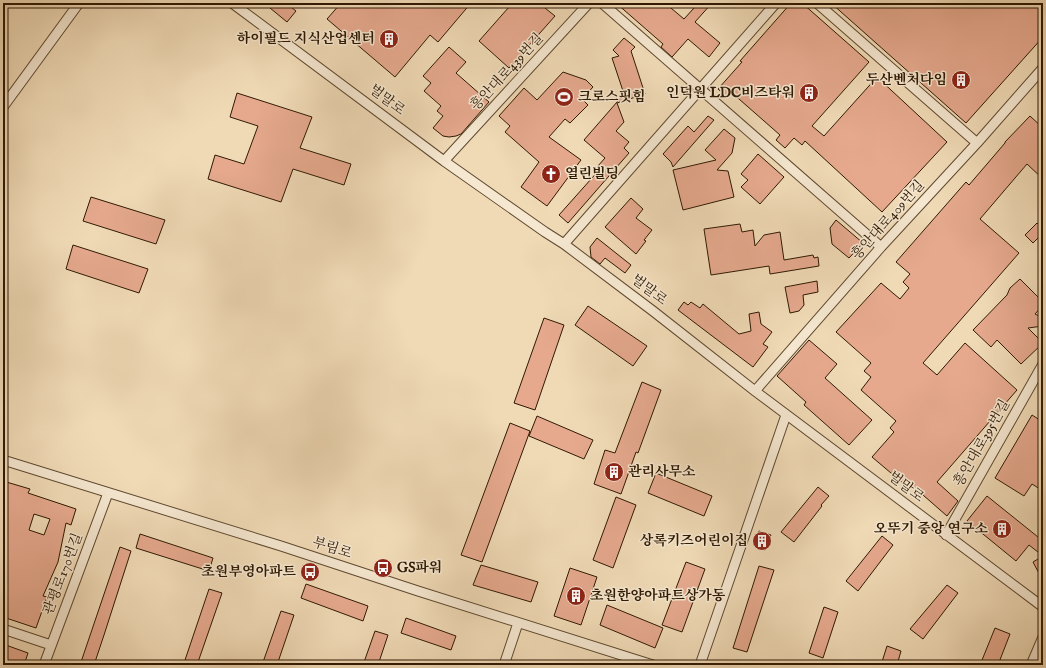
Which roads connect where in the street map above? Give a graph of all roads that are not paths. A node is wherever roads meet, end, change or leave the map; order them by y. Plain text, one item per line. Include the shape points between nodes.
1 (79, 3) edge
2 (232, 3) edge
3 (589, 3) edge
4 (602, 3) edge
5 (776, 3) edge
6 (817, 3) edge
7 (1043, 68) edge
8 (700, 88) junction
9 (3, 107) edge
10 (977, 143) junction
11 (444, 161) junction
12 (564, 244) junction
13 (881, 247) junction
14 (1043, 364) edge
15 (755, 391) junction
16 (786, 415) junction
17 (3, 460) edge
18 (108, 493) junction
19 (946, 535) junction
20 (1043, 607) edge
21 (518, 623) junction
22 (3, 629) edge
23 (1043, 637) edge
24 (51, 645) junction
25 (44, 665) edge
26 (504, 665) edge
27 (653, 665) edge
28 (700, 665) edge
29 (1031, 665) edge

1 - 9 street
2 - 11 street, 벌말로
3 - 11 street, 흥안대로439번길
4 - 8 street
5 - 8 street
6 - 10 street
7 - 10 street, 흥안대로409번길
8 - 12 street
8 - 13 street
10 - 13 street, 흥안대로409번길
11 - 12 street, 벌말로
12 - 15 street, 벌말로
13 - 15 street, 흥안대로409번길
14 - 19 street, 흥안대로395번길
15 - 16 street, 벌말로
16 - 19 street, 벌말로
16 - 28 street
17 - 18 street, 부림로
18 - 21 street, 부림로
18 - 24 street, 관평로170번길
19 - 20 street, 벌말로
21 - 26 street
21 - 27 street, 부림로
22 - 24 street
23 - 29 street
24 - 25 street, 관평로170번길

